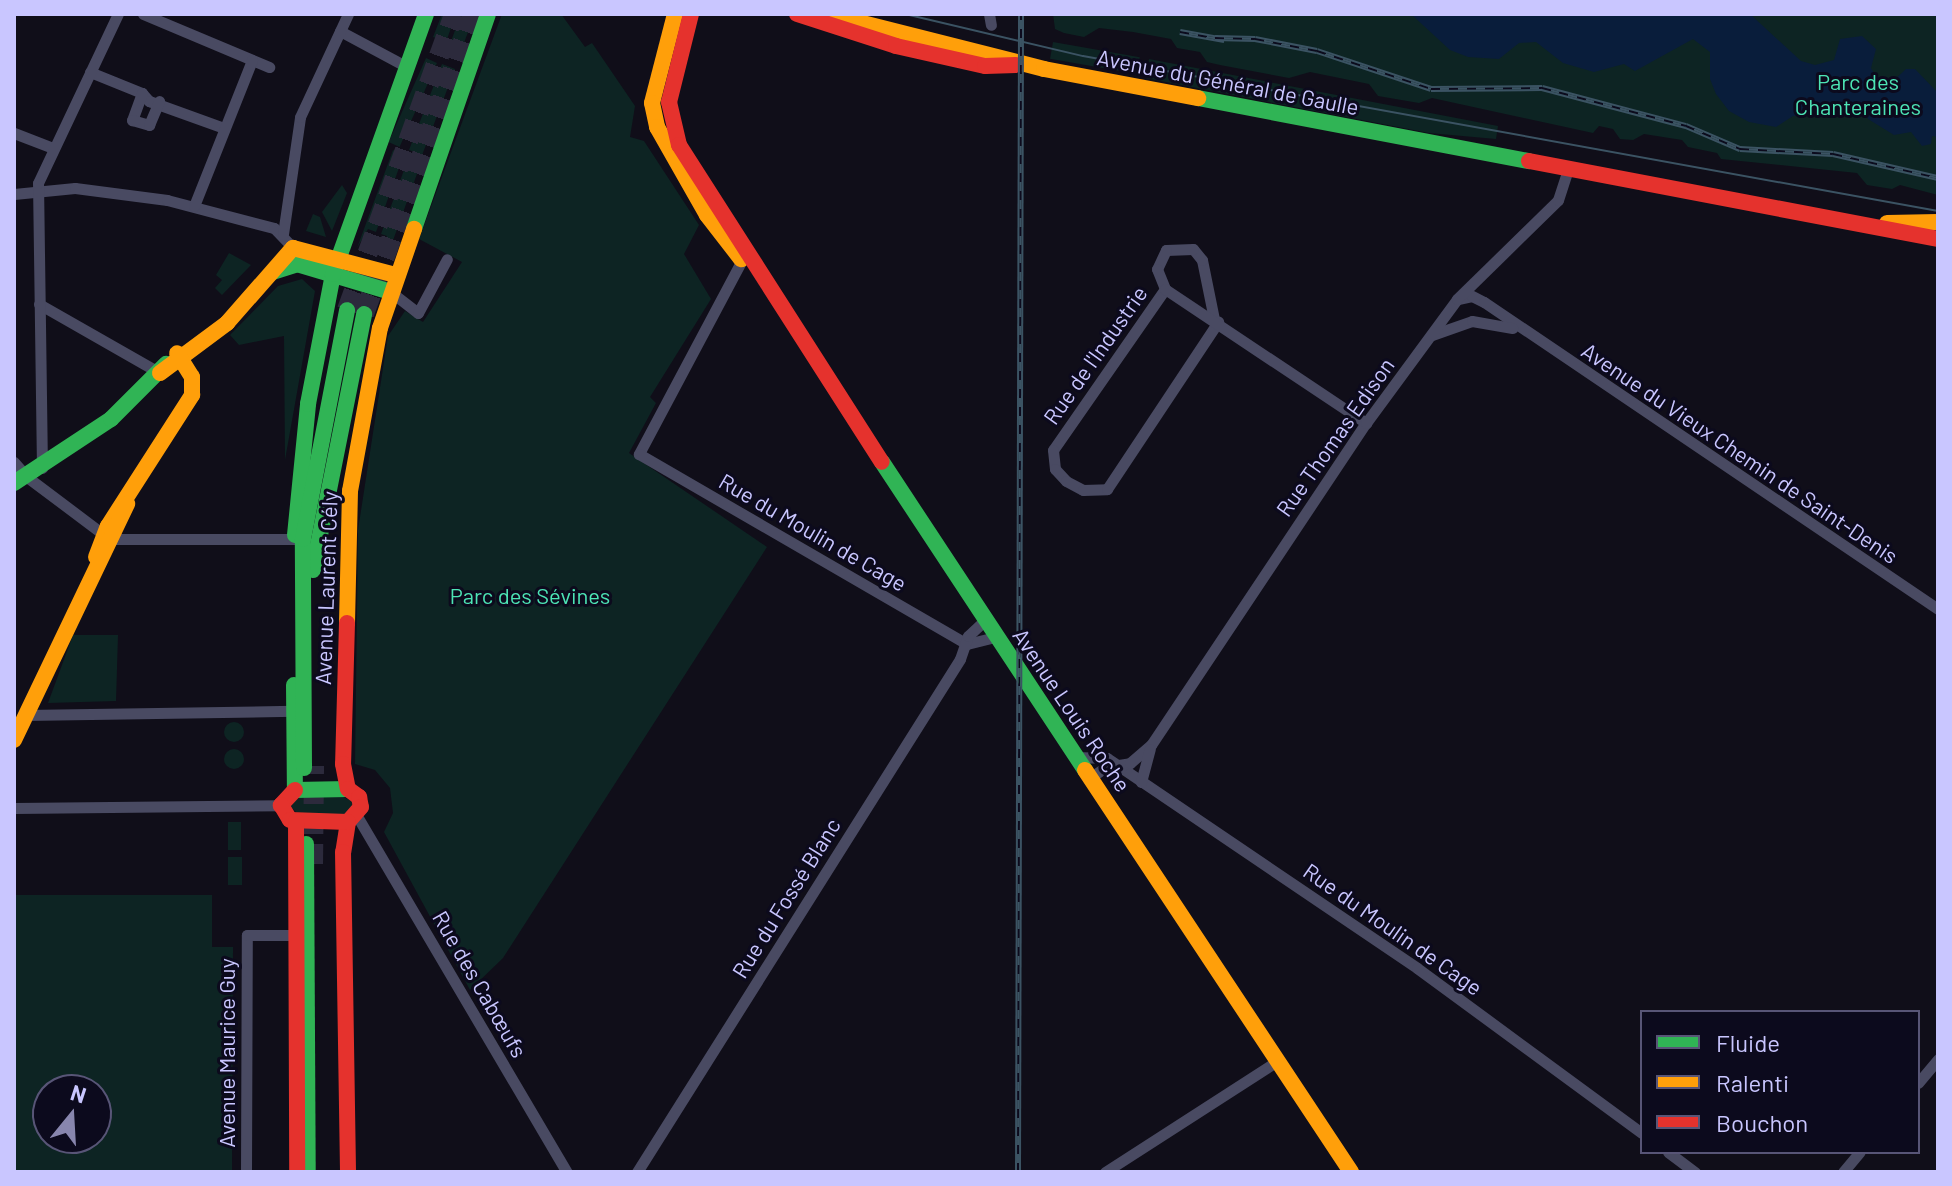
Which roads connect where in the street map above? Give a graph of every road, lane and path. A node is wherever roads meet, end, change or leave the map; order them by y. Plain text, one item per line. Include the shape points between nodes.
1 (118, 14) edge
2 (143, 14) edge
3 (348, 14) edge
4 (426, 14) edge
5 (488, 14) edge
6 (675, 14) edge
7 (691, 14) edge
8 (797, 14) edge
9 (827, 14) edge
10 (340, 31) junction
11 (883, 35) junction
12 (252, 60) junction
13 (269, 67) dead end
14 (407, 67) junction
15 (90, 72) junction
16 (142, 93) junction
17 (159, 101) junction
18 (224, 128) junction
19 (14, 133) edge
20 (53, 148) junction
21 (1568, 169) junction
22 (37, 189) junction
23 (14, 194) edge
24 (194, 206) junction
25 (1938, 222) edge
26 (1878, 226) junction
27 (283, 234) junction
28 (1938, 239) edge
29 (293, 248) junction
30 (447, 259) dead end
31 (742, 260) junction
32 (335, 266) junction
33 (279, 268) junction
34 (756, 271) junction
35 (1481, 276) junction
36 (394, 284) junction
37 (1165, 289) junction
38 (1457, 299) junction
39 (1484, 302) junction
40 (39, 304) junction
41 (347, 310) tunnel mouth
42 (364, 314) tunnel mouth
43 (1216, 320) junction
44 (1472, 321) junction
45 (1520, 330) junction
46 (1430, 336) junction
47 (179, 357) junction
48 (160, 373) junction
49 (1366, 423) junction
50 (14, 462) edge
51 (28, 477) edge
52 (109, 536) junction
53 (295, 539) junction
54 (1938, 609) edge
55 (985, 620) junction
56 (996, 637) junction
57 (967, 644) junction
58 (294, 711) junction
59 (25, 715) junction
60 (14, 740) edge
61 (1151, 745) junction
62 (1075, 757) junction
63 (1117, 765) junction
64 (1090, 778) junction
65 (1141, 782) junction
66 (348, 789) junction
67 (295, 790) junction
68 (281, 805) junction
69 (14, 806) edge
70 (353, 819) junction
71 (296, 821) junction
72 (306, 844) tunnel mouth
73 (296, 935) junction
74 (1938, 1059) edge
75 (1277, 1061) junction
76 (1920, 1081) edge
77 (1640, 1132) edge
78 (1671, 1154) edge
79 (1858, 1154) edge
80 (1112, 1170) edge
81 (246, 1172) edge
82 (297, 1172) edge
83 (308, 1172) edge
84 (348, 1172) edge
85 (567, 1172) edge
86 (637, 1172) edge
87 (1351, 1172) edge
88 (1695, 1172) edge
89 (1843, 1172) edge

1 - 15 street
2 - 12 street
3 - 10 street
4 - 14 main road, Avenue Laurent Cély
5 - 36 main road, Avenue Laurent Cély
6 - 31 main road, Avenue Louis Roche via 652,103 657,127 707,215
7 - 34 main road, Avenue Louis Roche via 670,117 679,145
8 - 11 main road, Avenue du Général de Gaulle
9 - 11 main road, Avenue du Général de Gaulle
10 - 14 street
10 - 27 street via 300,117
11 - 21 main road, Avenue du Général de Gaulle via 1426,143 1457,141
12 - 13 street
12 - 18 street
14 - 32 main road, Avenue Laurent Cély
15 - 16 street
15 - 20 street
16 - 17 street via 149,101
16 - 17 street via 132,120 149,125
17 - 18 street
18 - 24 street
19 - 20 street
20 - 22 street
21 - 26 main road, Avenue du Général de Gaulle
21 - 35 street, Rue Thomas Edison via 1558,200
22 - 23 street
22 - 24 street via 102,190
22 - 40 street
24 - 27 street
25 - 26 main road, Avenue du Général de Gaulle
26 - 28 main road, Avenue du Général de Gaulle
27 - 29 street
29 - 32 main road
29 - 33 main road
30 - 36 street via 418,313
31 - 34 main road, Avenue Louis Roche
31 - 57 street, Rue du Moulin de Cage via 639,454
32 - 33 main road
32 - 36 main road
32 - 53 main road, Avenue Laurent Cély via 308,404
33 - 47 main road
34 - 55 main road, Avenue Louis Roche
35 - 38 street, Rue Thomas Edison
35 - 39 street
36 - 66 main road, Avenue Laurent Cély via 376,343 350,491 343,764
37 - 43 street, Rue de l'Industrie
37 - 43 street, Rue de l'Industrie via 1158,281 1159,259 1179,245 1193,249 1202,260
37 - 43 street, Rue de l'Industrie via 1053,450 1055,469 1066,481 1083,490 1107,489
38 - 39 street via 1472,296
38 - 44 street via 1459,310
38 - 46 street, Rue Thomas Edison
39 - 45 street, Avenue du Vieux Chemin de Saint-Denis
40 - 48 street
40 - 51 street
41 - 42 main road via 303,539 309,767 313,565
43 - 49 street, Rue de l'Industrie
44 - 45 street, Avenue du Vieux Chemin de Saint-Denis
44 - 46 street
45 - 54 street, Avenue du Vieux Chemin de Saint-Denis
46 - 49 street, Rue Thomas Edison
47 - 48 main road
47 - 52 main road via 192,377 192,395
48 - 51 main road via 111,419
49 - 61 street, Rue Thomas Edison
50 - 51 street
51 - 52 street
52 - 53 street
52 - 59 main road
53 - 58 main road, Avenue Laurent Cély
55 - 56 main road, Avenue Louis Roche
55 - 57 street, Rue du Fossé Blanc
56 - 57 street
56 - 62 main road, Avenue Louis Roche
57 - 86 street, Rue du Fossé Blanc
58 - 59 street
58 - 67 main road, Avenue Laurent Cély
59 - 60 main road
61 - 63 street, Rue Thomas Edison via 1134,761
61 - 65 street, Rue Thomas Edison
62 - 63 street, Rue du Moulin de Cage via 1102,756
62 - 64 main road, Avenue Louis Roche
63 - 64 street
63 - 65 street, Rue du Moulin de Cage
64 - 75 main road, Avenue Louis Roche
65 - 77 street, Rue du Moulin de Cage via 1417,968
66 - 67 main road
66 - 70 main road, Avenue Laurent Cély via 359,797
67 - 68 main road
68 - 69 street
68 - 71 main road via 286,817
70 - 71 main road
70 - 84 main road, Avenue Laurent Cély via 343,852
70 - 85 street, Rue des Cabœufs
71 - 73 main road
72 - 83 main road
73 - 81 street, Avenue Maurice Guy via 247,935
73 - 82 main road
74 - 76 street
75 - 80 street
75 - 87 main road, Avenue Louis Roche
78 - 88 street
79 - 89 street

